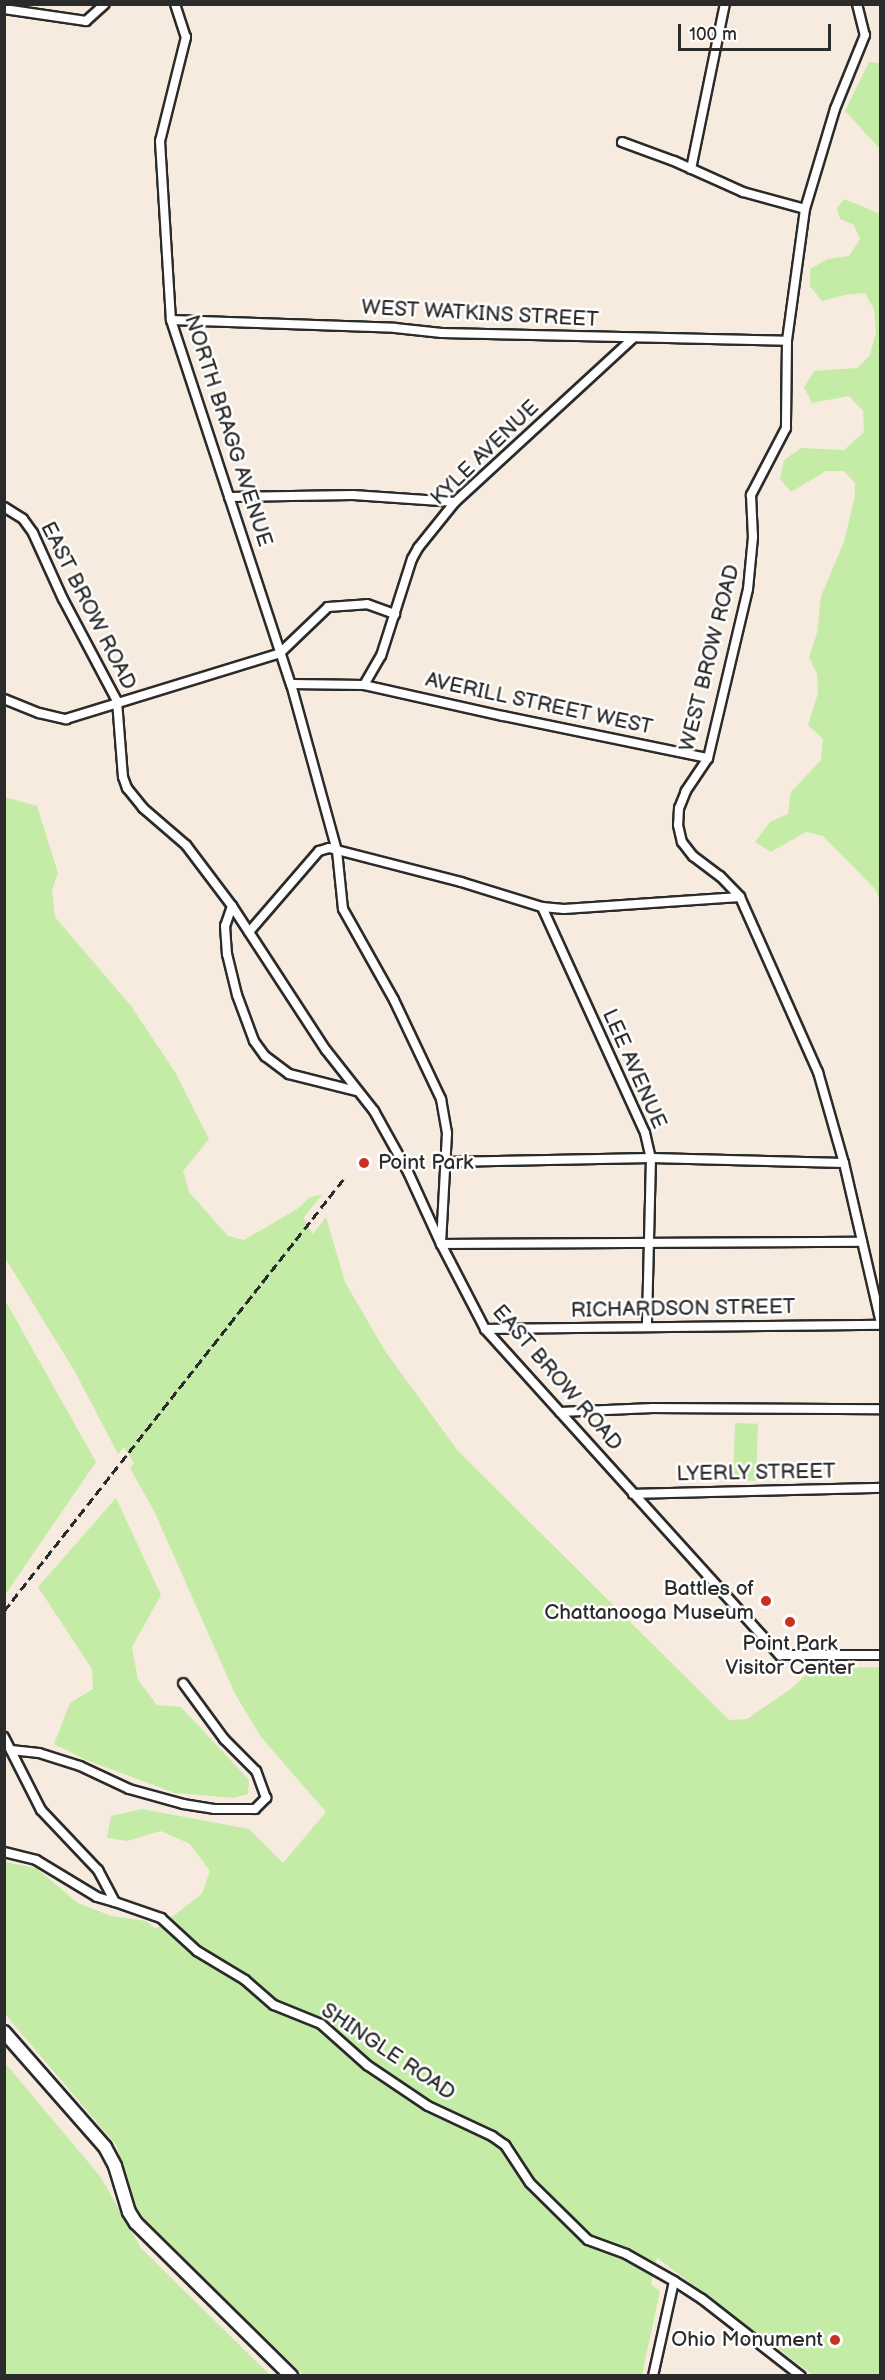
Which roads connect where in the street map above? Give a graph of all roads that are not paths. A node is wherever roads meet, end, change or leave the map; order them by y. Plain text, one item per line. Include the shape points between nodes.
1 (105, 4) edge
2 (175, 4) edge
3 (725, 4) edge
4 (857, 4) edge
5 (4, 9) edge
6 (622, 142) dead end
7 (691, 169) junction
8 (805, 210) junction
9 (171, 320) junction
10 (632, 339) junction
11 (788, 341) junction
12 (229, 496) junction
13 (456, 502) junction
14 (4, 507) edge
15 (395, 614) junction
16 (280, 653) junction
17 (291, 684) junction
18 (364, 685) junction
19 (4, 699) edge
20 (117, 702) junction
21 (708, 758) junction
22 (337, 851) junction
23 (740, 897) junction
24 (232, 906) junction
25 (542, 907) junction
26 (249, 933) junction
27 (356, 1090) junction
28 (651, 1158) junction
29 (445, 1162) junction
30 (843, 1163) junction
31 (862, 1242) junction
32 (441, 1244) junction
33 (650, 1244) junction
34 (880, 1319) edge
35 (880, 1325) edge
36 (647, 1327) junction
37 (485, 1329) junction
38 (880, 1408) edge
39 (560, 1412) junction
40 (880, 1488) edge
41 (633, 1494) junction
42 (880, 1655) edge
43 (183, 1683) dead end
44 (4, 1737) edge
45 (11, 1750) junction
46 (4, 1852) edge
47 (114, 1902) junction
48 (4, 2032) edge
49 (674, 2281) junction
50 (291, 2376) edge
51 (653, 2376) edge
52 (801, 2376) edge

1 - 5 street via 86,21
2 - 9 street, NORTH BRAGG AVENUE via 186,37 160,141
3 - 7 street
4 - 8 street, WEST BROW ROAD via 865,35 835,108
6 - 7 street
7 - 8 street via 743,192
8 - 11 street, WEST BROW ROAD
9 - 10 street, WEST WATKINS STREET
9 - 12 street, NORTH BRAGG AVENUE
10 - 11 street, WEST WATKINS STREET
10 - 13 street, KYLE AVENUE
11 - 21 street, WEST BROW ROAD via 786,428 751,495 753,537 748,589
12 - 13 street via 353,495
12 - 16 street, NORTH BRAGG AVENUE
13 - 15 street, KYLE AVENUE via 412,559
14 - 20 street, EAST BROW ROAD via 23,519 33,533
15 - 16 street via 367,604 328,607
15 - 18 street, KYLE AVENUE via 381,656
16 - 17 street, NORTH BRAGG AVENUE
16 - 20 street
17 - 18 street, AVERILL STREET WEST
17 - 22 street
18 - 21 street, AVERILL STREET WEST
19 - 20 street via 66,719
20 - 24 street, EAST BROW ROAD via 126,788 143,808 182,840
21 - 23 street, WEST BROW ROAD via 686,791 678,825 682,842 693,856
22 - 25 street
22 - 26 street via 319,851
22 - 29 street via 343,909 394,1000 441,1099 447,1133
23 - 25 street via 564,909
23 - 30 street, WEST BROW ROAD via 818,1072
24 - 26 street, EAST BROW ROAD
24 - 27 street via 225,926 227,954 254,1041 265,1056 289,1074
25 - 28 street, LEE AVENUE via 645,1133
26 - 27 street, EAST BROW ROAD
27 - 32 street, EAST BROW ROAD via 378,1119 408,1172
28 - 29 street
28 - 30 street
28 - 33 street, LEE AVENUE
29 - 32 street
30 - 31 street, WEST BROW ROAD
31 - 33 street
31 - 34 street, WEST BROW ROAD
32 - 33 street
32 - 37 street, EAST BROW ROAD
33 - 36 street, LEE AVENUE
35 - 36 street, RICHARDSON STREET
36 - 37 street, RICHARDSON STREET
37 - 39 street, EAST BROW ROAD
38 - 39 street
39 - 41 street, EAST BROW ROAD
40 - 41 street, LYERLY STREET
41 - 42 street, EAST BROW ROAD via 780,1655
43 - 45 street via 224,1739 256,1772 266,1798 255,1809 183,1804 129,1789 80,1766 39,1753
44 - 45 street
45 - 47 street via 41,1810 98,1870
46 - 47 street, SHINGLE ROAD via 36,1860 97,1897
47 - 49 street, SHINGLE ROAD via 161,1918 197,1951 245,1980 274,2005 321,2024 367,2065 428,2106 492,2136 504,2145 530,2183 588,2240 626,2254
48 - 50 main road via 105,2147 136,2223
49 - 51 street
49 - 52 street, SHINGLE ROAD

